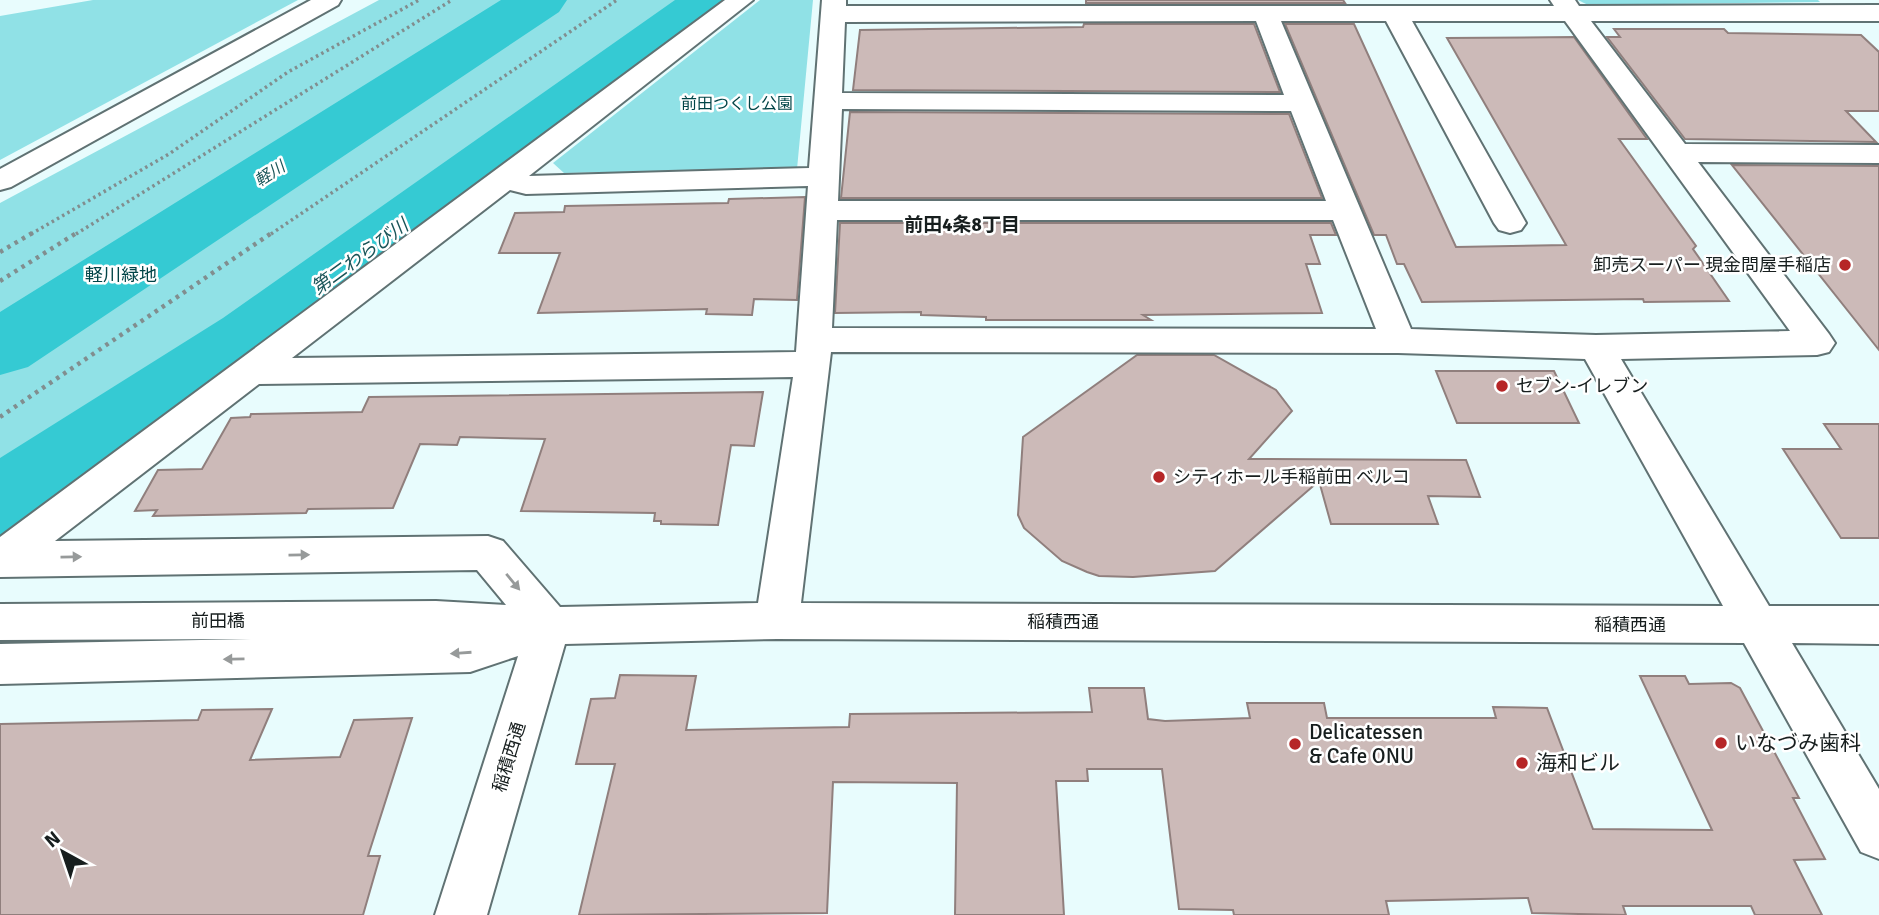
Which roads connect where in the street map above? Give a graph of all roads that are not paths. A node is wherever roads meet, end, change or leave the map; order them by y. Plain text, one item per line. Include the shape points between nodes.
1 (329, 0) edge
2 (741, 0) edge
3 (1212, 6) edge
4 (1566, 6) edge
5 (833, 7) edge
6 (1394, 12) junction
7 (1265, 13) junction
8 (1879, 13) edge
9 (828, 101) junction
10 (1301, 103) junction
11 (1676, 153) junction
12 (1879, 154) edge
13 (505, 179) junction
14 (0, 181) edge
15 (823, 193) junction
16 (1345, 211) junction
17 (1510, 223) dead end
18 (1398, 341) junction
19 (1596, 347) junction
20 (814, 352) junction
21 (250, 371) junction
22 (1, 559) edge
23 (777, 621) junction
24 (0, 622) edge
25 (1756, 625) junction
26 (1879, 625) edge
27 (549, 626) junction
28 (0, 664) edge
29 (1879, 835) edge
30 (461, 915) edge

1 - 14 street
2 - 13 street
3 - 5 street
3 - 7 street
4 - 6 street
4 - 8 street
4 - 11 street
5 - 9 street
6 - 7 street
6 - 17 street
7 - 10 street
9 - 10 street
9 - 15 street
10 - 16 street
11 - 12 street
11 - 19 street via 1817,343
13 - 15 street via 526,185
13 - 21 street
15 - 16 street
15 - 20 street
16 - 18 street
18 - 19 street
18 - 20 street
19 - 25 street
20 - 21 street
20 - 23 street
21 - 22 street
22 -> 27 street via 488,553
23 - 25 street, 稲積西通
23 - 27 street, 稲積西通
24 - 27 street, 前田橋 via 436,619
25 - 26 street, 稲積西通
25 - 29 street
27 -> 28 street via 470,653
27 - 30 street, 稲積西通

